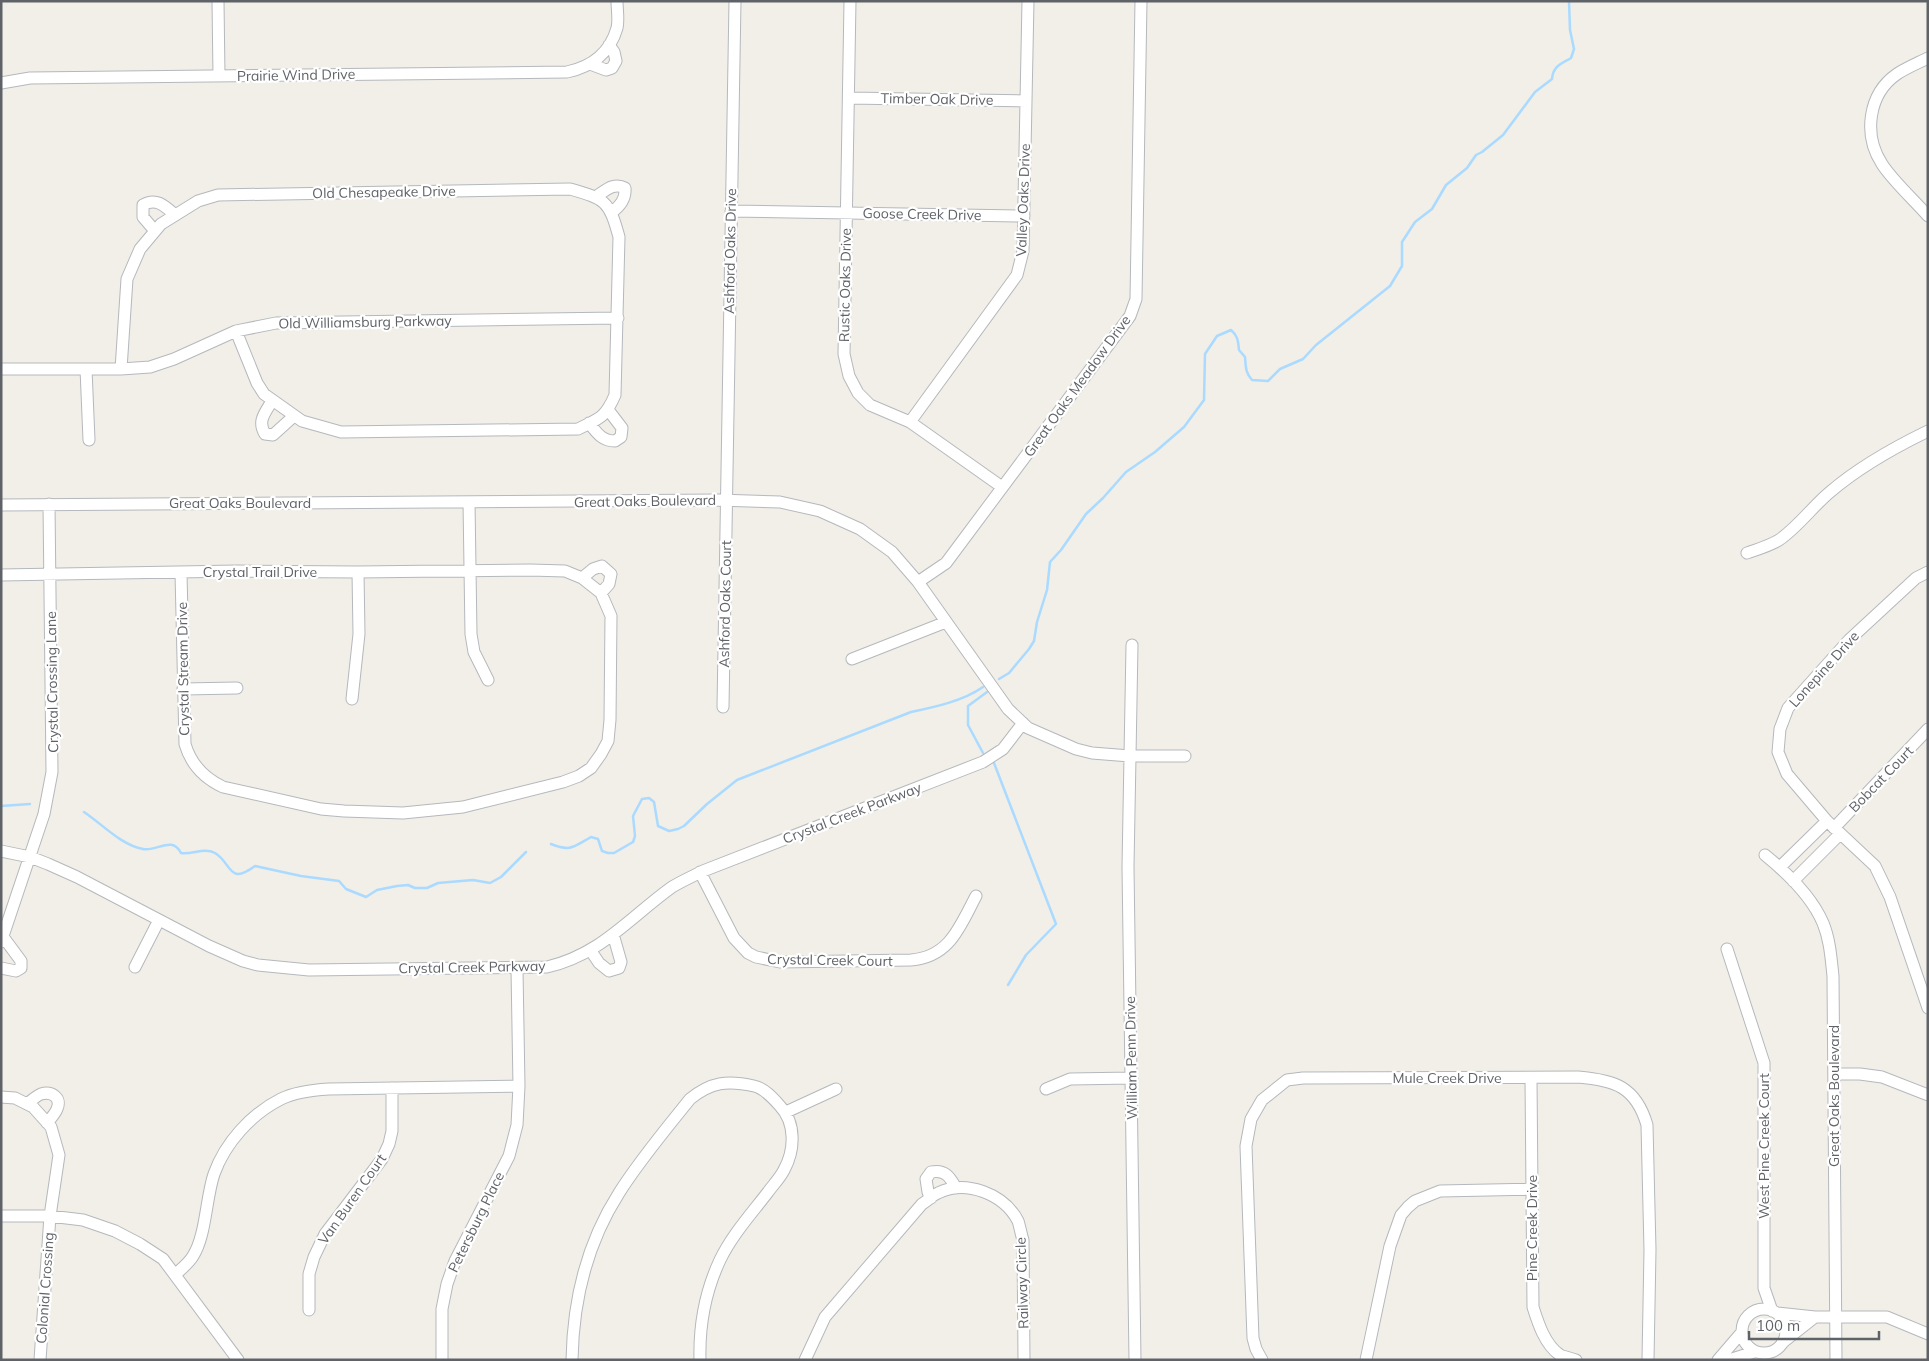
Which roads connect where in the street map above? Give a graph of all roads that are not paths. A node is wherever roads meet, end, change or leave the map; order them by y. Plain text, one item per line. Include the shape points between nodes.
1 (218, 1) edge
2 (617, 1) edge
3 (735, 1) edge
4 (850, 1) edge
5 (1028, 1) edge
6 (1142, 1) edge
7 (609, 45) junction
8 (1928, 58) edge
9 (590, 64) junction
10 (219, 76) junction
11 (1, 82) edge
12 (849, 98) junction
13 (1026, 101) junction
14 (597, 196) junction
15 (730, 211) junction
16 (612, 213) junction
17 (846, 213) junction
18 (175, 215) junction
19 (1024, 216) junction
20 (1928, 216) edge
21 (154, 231) junction
22 (618, 318) junction
23 (236, 331) junction
24 (86, 369) junction
25 (121, 369) junction
26 (1, 370) edge
27 (272, 401) junction
28 (609, 411) junction
29 (294, 416) junction
30 (910, 422) junction
31 (589, 423) junction
32 (1928, 431) edge
33 (89, 440) dead end
34 (1002, 487) junction
35 (727, 500) junction
36 (469, 502) junction
37 (50, 504) junction
38 (1, 505) edge
39 (1747, 553) dead end
40 (470, 570) junction
41 (358, 572) junction
42 (1928, 572) edge
43 (182, 573) junction
44 (1, 575) edge
45 (50, 575) junction
46 (582, 578) junction
47 (918, 582) junction
48 (600, 593) junction
49 (946, 622) junction
50 (1132, 645) dead end
51 (852, 659) dead end
52 (488, 680) dead end
53 (237, 688) dead end
54 (183, 689) junction
55 (352, 699) dead end
56 (723, 707) dead end
57 (1023, 723) junction
58 (1928, 729) edge
59 (1130, 756) junction
60 (1185, 756) dead end
61 (1833, 828) junction
62 (1, 850) edge
63 (1766, 854) dead end
64 (30, 857) junction
65 (1780, 867) junction
66 (700, 872) junction
67 (1793, 881) junction
68 (976, 896) dead end
69 (159, 920) junction
70 (613, 934) junction
71 (2, 940) edge
72 (1726, 949) dead end
73 (591, 951) junction
74 (135, 967) dead end
75 (1, 968) edge
76 (517, 969) junction
77 (1928, 1008) edge
78 (1834, 1074) junction
79 (1132, 1078) junction
80 (1530, 1078) junction
81 (520, 1086) junction
82 (392, 1088) junction
83 (836, 1088) dead end
84 (1046, 1090) dead end
85 (1928, 1095) edge
86 (1, 1098) edge
87 (27, 1104) junction
88 (786, 1112) junction
89 (47, 1123) junction
90 (956, 1188) junction
91 (1532, 1189) junction
92 (931, 1198) junction
93 (1, 1216) edge
94 (50, 1216) junction
95 (175, 1275) junction
96 (1764, 1288) junction
97 (309, 1310) dead end
98 (1755, 1311) junction
99 (1774, 1312) junction
100 (1836, 1316) junction
101 (1815, 1317) junction
102 (1742, 1332) junction
103 (1928, 1334) edge
104 (1776, 1351) edge
105 (1759, 1355) edge
106 (40, 1360) edge
107 (238, 1360) edge
108 (442, 1360) edge
109 (572, 1360) edge
110 (700, 1360) edge
111 (805, 1360) edge
112 (1024, 1360) edge
113 (1136, 1360) edge
114 (1262, 1360) edge
115 (1366, 1360) edge
116 (1576, 1360) edge
117 (1648, 1360) edge
118 (1718, 1360) edge
119 (1729, 1360) edge
120 (1836, 1360) edge

1 - 10 street
2 - 7 street, Prairie Wind Drive via 617,27
3 - 15 street, Ashford Oaks Drive
4 - 12 street, Rustic Oaks Drive
5 - 13 street, Valley Oaks Drive
6 - 34 street, Great Oaks Meadow Drive via 1136,300 1130,316
7 - 9 street, Prairie Wind Drive
7 - 9 street, Prairie Wind Drive via 616,61 612,68 606,70
8 - 20 street via 1896,74 1882,89 1870,116 1870,132 1882,164
9 - 10 street, Prairie Wind Drive via 567,72
10 - 11 street, Prairie Wind Drive via 30,78
12 - 13 street, Timber Oak Drive
12 - 17 street, Rustic Oaks Drive
13 - 19 street, Valley Oaks Drive
14 - 16 street
14 - 16 street via 610,187 620,185 625,188 626,195
14 - 18 street, Old Chesapeake Drive via 570,189 239,194 218,195 198,201
15 - 17 street, Goose Creek Drive
15 - 35 street, Ashford Oaks Drive
16 - 22 street via 619,237
17 - 19 street, Goose Creek Drive
17 - 30 street, Rustic Oaks Drive via 844,354 849,376 858,393 870,405
18 - 21 street, Old Chesapeake Drive
18 - 21 street via 158,202 143,205 143,217
19 - 30 street, Valley Oaks Drive via 1023,251 1017,275
21 - 25 street, Old Chesapeake Drive via 140,249 127,279
22 - 23 street, Old Williamsburg Parkway via 276,323
22 - 28 street via 615,395
23 - 25 street, Old Williamsburg Parkway via 150,367
23 - 27 street via 257,383
24 - 25 street, Old Williamsburg Parkway
24 - 26 street, Old Williamsburg Parkway
24 - 33 street
27 - 29 street
27 - 29 street via 261,420 265,434 273,435
28 - 31 street
28 - 31 street via 622,428 621,437 615,441 601,437
29 - 31 street via 341,432 578,429
30 - 34 street, Rustic Oaks Drive
32 - 39 street via 1865,466 1830,492 1777,541
34 - 47 street, Great Oaks Meadow Drive via 946,563
35 - 36 street, Great Oaks Boulevard
35 - 47 street, Great Oaks Boulevard via 780,502 820,511 860,529 892,552
35 - 56 street, Ashford Oaks Court
36 - 37 street, Great Oaks Boulevard
36 - 40 street
37 - 38 street, Great Oaks Boulevard
37 - 45 street, Crystal Crossing Lane
40 - 41 street, Crystal Trail Drive
40 - 46 street, Crystal Stream Drive via 565,571
40 - 52 street via 472,645
41 - 43 street, Crystal Trail Drive
41 - 55 street via 359,634
42 - 61 street, Lonepine Drive via 1916,578 1849,640 1788,708 1780,729 1778,752 1787,774
43 - 45 street, Crystal Trail Drive
43 - 54 street, Crystal Stream Drive
44 - 45 street, Crystal Trail Drive
45 - 64 street, Crystal Crossing Lane via 52,772 48,800
46 - 48 street, Crystal Stream Drive
46 - 48 street via 593,569 602,566 607,569 612,574 610,584
47 - 49 street, Great Oaks Boulevard
48 - 54 street, Crystal Stream Drive via 611,616 612,628 610,720 608,741 601,754 580,776 463,808 403,814 321,809 223,787 204,775 188,755
49 - 51 street
49 - 57 street, Great Oaks Boulevard via 1008,709
50 - 59 street, William Penn Drive
53 - 54 street
57 - 59 street, Great Oaks Boulevard via 1076,749
57 - 66 street, Crystal Creek Parkway via 1003,749 983,762
58 - 61 street, Bobcat Court
59 - 60 street, Great Oaks Boulevard
59 - 79 street, William Penn Drive via 1128,867
61 - 65 street, Bobcat Court
61 - 67 street, Bobcat Court
61 - 77 street, Lonepine Drive via 1875,866 1890,898
62 - 64 street, Crystal Creek Parkway
63 - 65 street, Great Oaks Boulevard
64 - 69 street, Crystal Creek Parkway via 77,877
64 - 71 street, Crystal Crossing Lane
65 - 67 street, Great Oaks Boulevard
66 - 68 street, Crystal Creek Court via 734,938 748,953 772,962 926,958 948,945
66 - 70 street, Crystal Creek Parkway via 673,887
67 - 78 street, Great Oaks Boulevard via 1822,922 1831,950
69 - 74 street
69 - 76 street, Crystal Creek Parkway via 243,961 274,968
70 - 73 street, Crystal Creek Parkway
70 - 73 street via 621,962 618,968 609,970
71 - 75 street via 21,961 21,968 16,971
72 - 96 street, West Pine Creek Court via 1764,1063
73 - 76 street, Crystal Creek Parkway via 561,964
76 - 81 street, Petersburg Place
78 - 85 street via 1882,1077
78 - 100 street, Great Oaks Boulevard
79 - 84 street via 1070,1079
79 - 113 street, William Penn Drive
80 - 91 street, Pine Creek Drive
80 - 114 street, Mule Creek Drive via 1303,1078 1287,1080 1262,1100 1251,1119 1246,1146 1254,1338
80 - 117 street, Mule Creek Drive via 1604,1079 1623,1088 1644,1113 1650,1250
81 - 82 street
81 - 108 street, Petersburg Place via 517,1125 509,1156 455,1261 447,1284 442,1309
82 - 95 street via 310,1091 281,1098 260,1112 240,1130 224,1152 213,1175 198,1244 193,1256
82 - 97 street, Van Buren Court via 389,1144 382,1159 325,1234 309,1274
83 - 88 street
86 - 87 street via 15,1098
87 - 89 street via 34,1107
87 - 89 street via 39,1094 56,1096 59,1101 57,1109
88 - 109 street via 772,1096 758,1087 736,1082 704,1088 690,1099 619,1192 603,1221 589,1252 576,1301
88 - 110 street via 792,1140 790,1155 784,1171 721,1258 702,1312
89 - 94 street, Colonial Crossing via 58,1154
90 - 92 street, Railway Circle
90 - 92 street via 946,1173 931,1172 926,1179
90 - 112 street, Railway Circle via 974,1189 991,1195 1005,1204 1018,1221 1023,1240
91 - 115 street via 1440,1191 1408,1207 1401,1215 1390,1246
91 - 116 street, Pine Creek Drive via 1533,1307 1551,1346 1561,1355
92 - 111 street, Railway Circle via 922,1204 825,1317
93 - 94 street
94 - 95 street via 83,1220 115,1231 163,1259
94 - 106 street, Colonial Crossing
95 - 107 street
96 - 98 street, West Pine Creek Court
96 - 99 street, West Pine Creek Court
98 - 99 street
98 - 102 street via 1745,1320
99 - 101 street
99 - 104 street via 1782,1318 1786,1330
100 - 101 street
100 - 103 street via 1887,1317
100 - 120 street, Great Oaks Boulevard
101 - 104 street
102 - 105 street via 1747,1345
102 - 118 street
104 - 105 street
105 - 119 street

